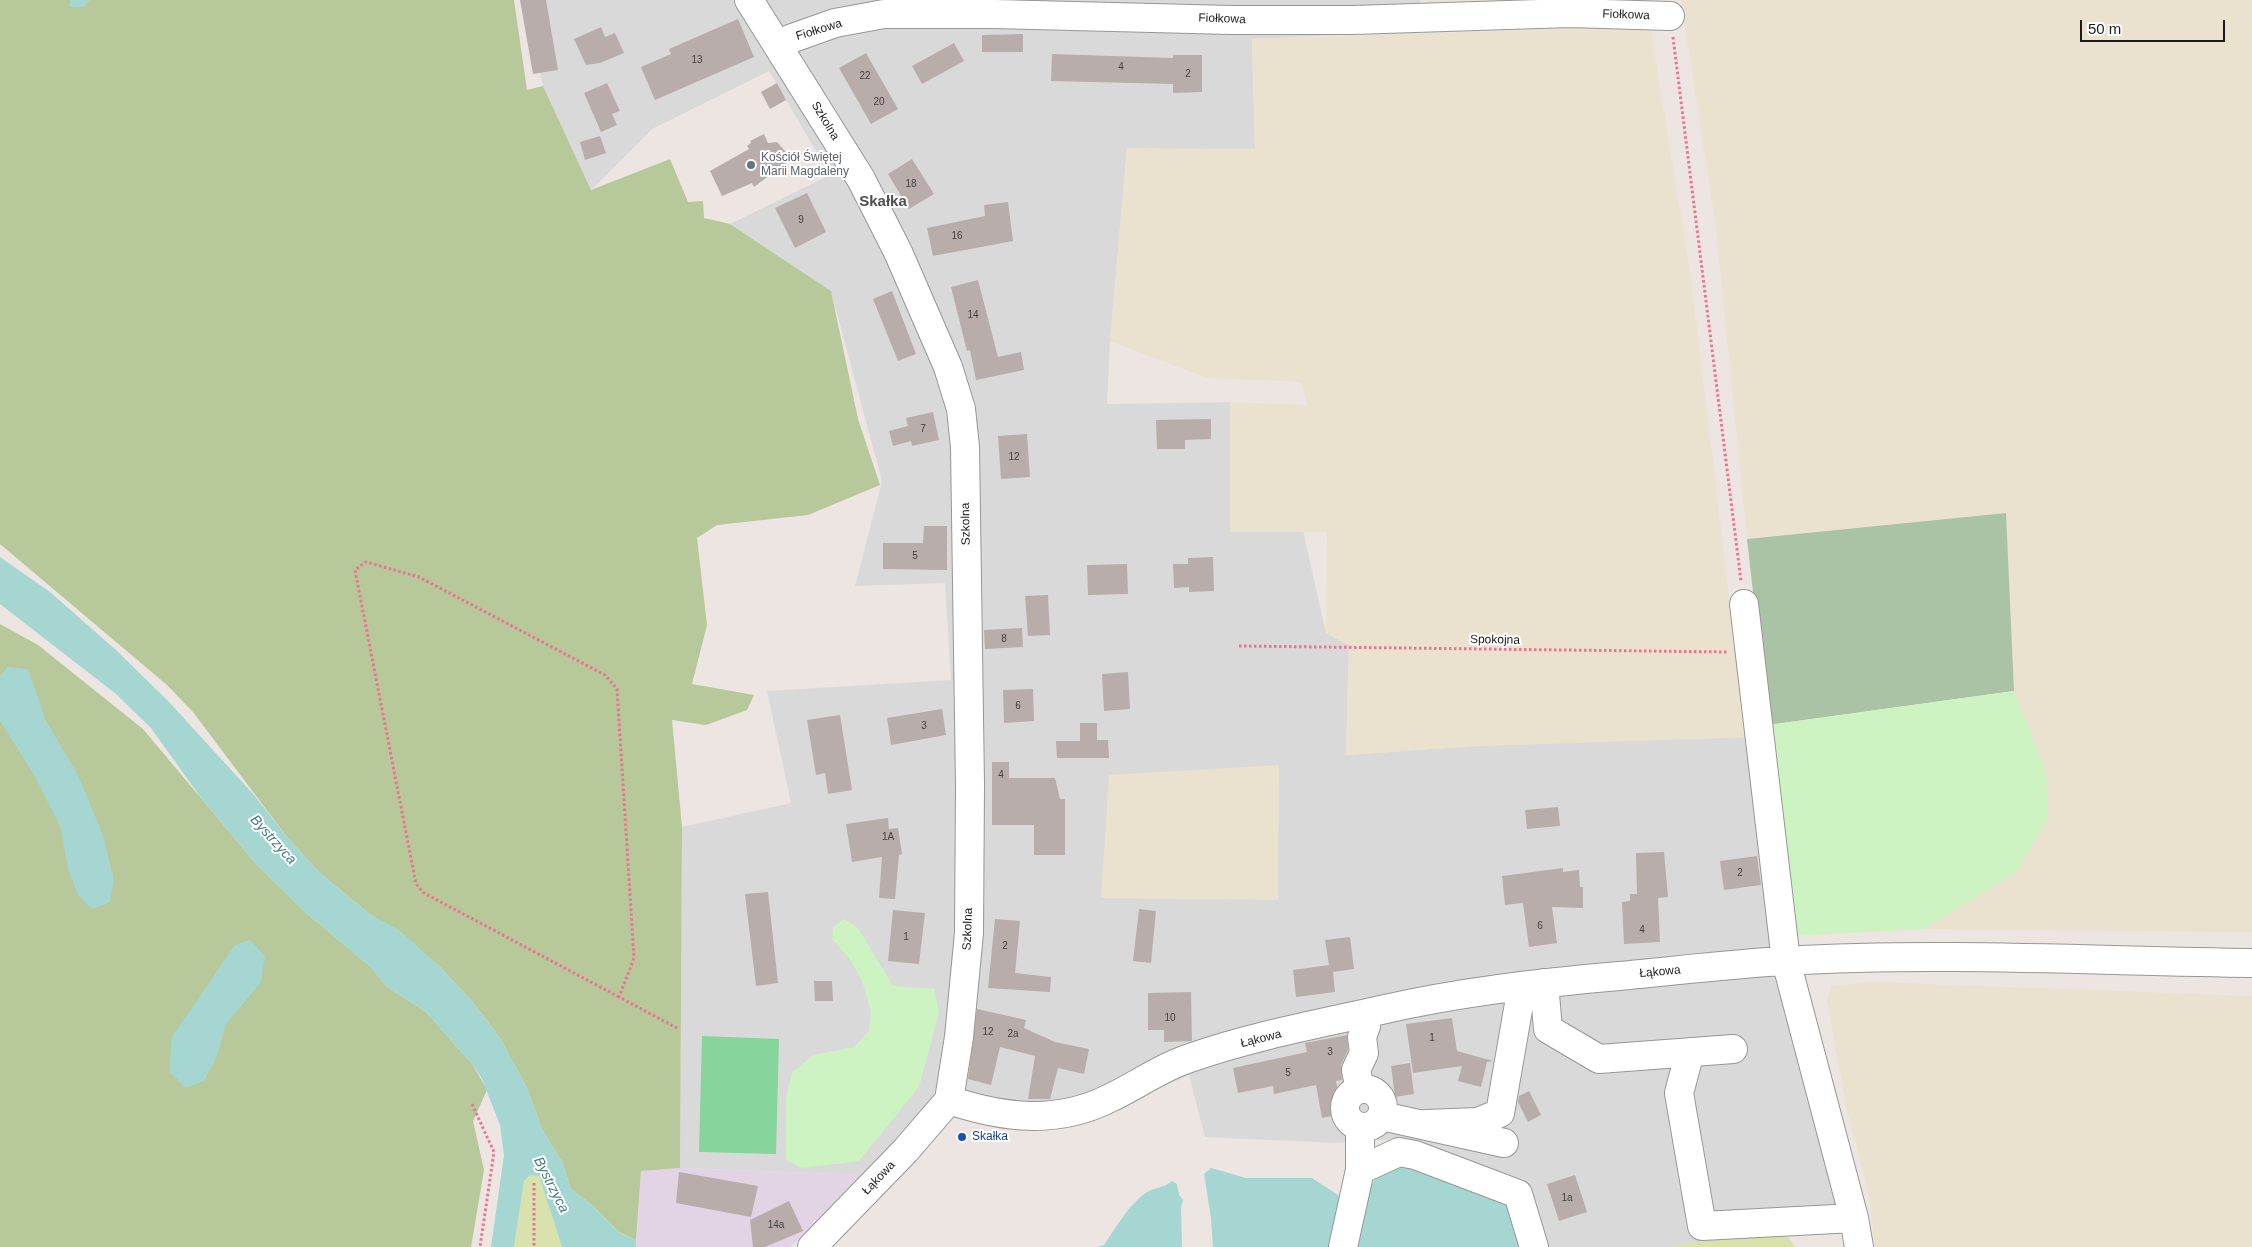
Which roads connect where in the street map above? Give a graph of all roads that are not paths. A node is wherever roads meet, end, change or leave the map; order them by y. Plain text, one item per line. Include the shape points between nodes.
1 (749, 0) edge
2 (1670, 16) road end
3 (779, 46) junction
4 (1744, 604) road end
5 (1786, 961) junction
6 (2252, 963) edge
7 (1544, 983) junction
8 (1518, 987) junction
9 (1362, 1015) junction
10 (1732, 1049) dead end
11 (1690, 1052) junction
12 (948, 1100) junction
13 (1371, 1122) junction
14 (1426, 1124) junction
15 (1504, 1143) dead end
16 (1360, 1170) junction
17 (1854, 1218) junction
18 (812, 1247) edge
19 (1343, 1247) edge
20 (1534, 1247) edge
21 (1859, 1247) edge

1 - 3 street, Szkolna
2 - 3 street, Fiołkowa via 1570,13 1354,20 1231,20 884,14 836,23
3 - 12 street, Szkolna via 860,179 898,252 932,328 961,409 968,594 969,933 959,1037
4 - 5 street
5 - 6 street, Łąkowa via 1937,958
5 - 7 street, Łąkowa
5 - 17 street
7 - 8 street, Łąkowa
7 - 11 street via 1548,1028 1599,1059
8 - 9 street, Łąkowa via 1445,996
8 - 14 street via 1519,1004 1500,1112 1478,1122
9 - 12 street, Łąkowa via 1186,1059 1109,1099 1066,1114 1033,1118 997,1114
9 - 13 street via 1366,1026 1362,1038 1364,1053 1356,1070 1360,1089 1370,1089 1379,1095 1383,1105
10 - 11 street
11 - 17 street via 1679,1094 1702,1226
12 - 18 street, Łąkowa via 906,1150
13 - 14 street
13 - 16 street
14 - 15 street
16 - 19 street
16 - 20 street via 1399,1152 1518,1194
17 - 21 street

